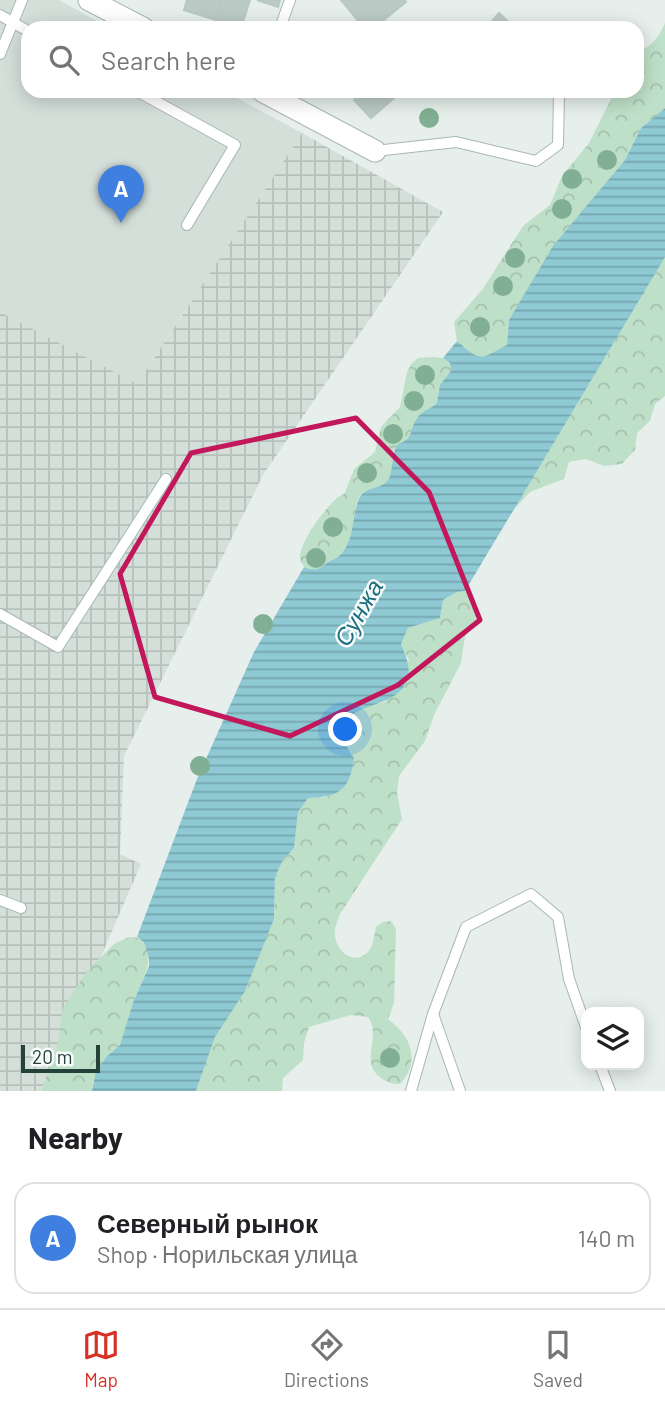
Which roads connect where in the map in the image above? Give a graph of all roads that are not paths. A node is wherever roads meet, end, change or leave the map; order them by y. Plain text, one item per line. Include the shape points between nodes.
1 (22, 0) edge
2 (89, 0) edge
3 (290, 0) edge
4 (0, 15) edge
5 (130, 21) edge
6 (282, 21) edge
7 (13, 22) junction
8 (21, 27) edge
9 (0, 54) edge
10 (150, 98) edge
11 (275, 98) edge
12 (559, 98) edge
13 (375, 151) joint
14 (187, 225) dead end
15 (166, 480) dead end
16 (0, 614) edge
17 (0, 900) edge
18 (21, 908) dead end
19 (581, 1013) edge
20 (433, 1014) junction
21 (602, 1070) edge
22 (411, 1091) edge
23 (460, 1091) edge
24 (610, 1091) edge

1 - 7 lane
2 - 5 street
3 - 6 lane
4 - 7 lane
7 - 8 lane
7 - 9 lane
10 - 14 lane via 235,145
11 - 13 street
12 - 13 lane via 558,145 536,161 456,142
15 - 16 lane via 58,647
17 - 18 lane
19 - 20 lane via 569,979 558,918 531,894 466,927
20 - 22 lane
20 - 23 lane
21 - 24 lane

